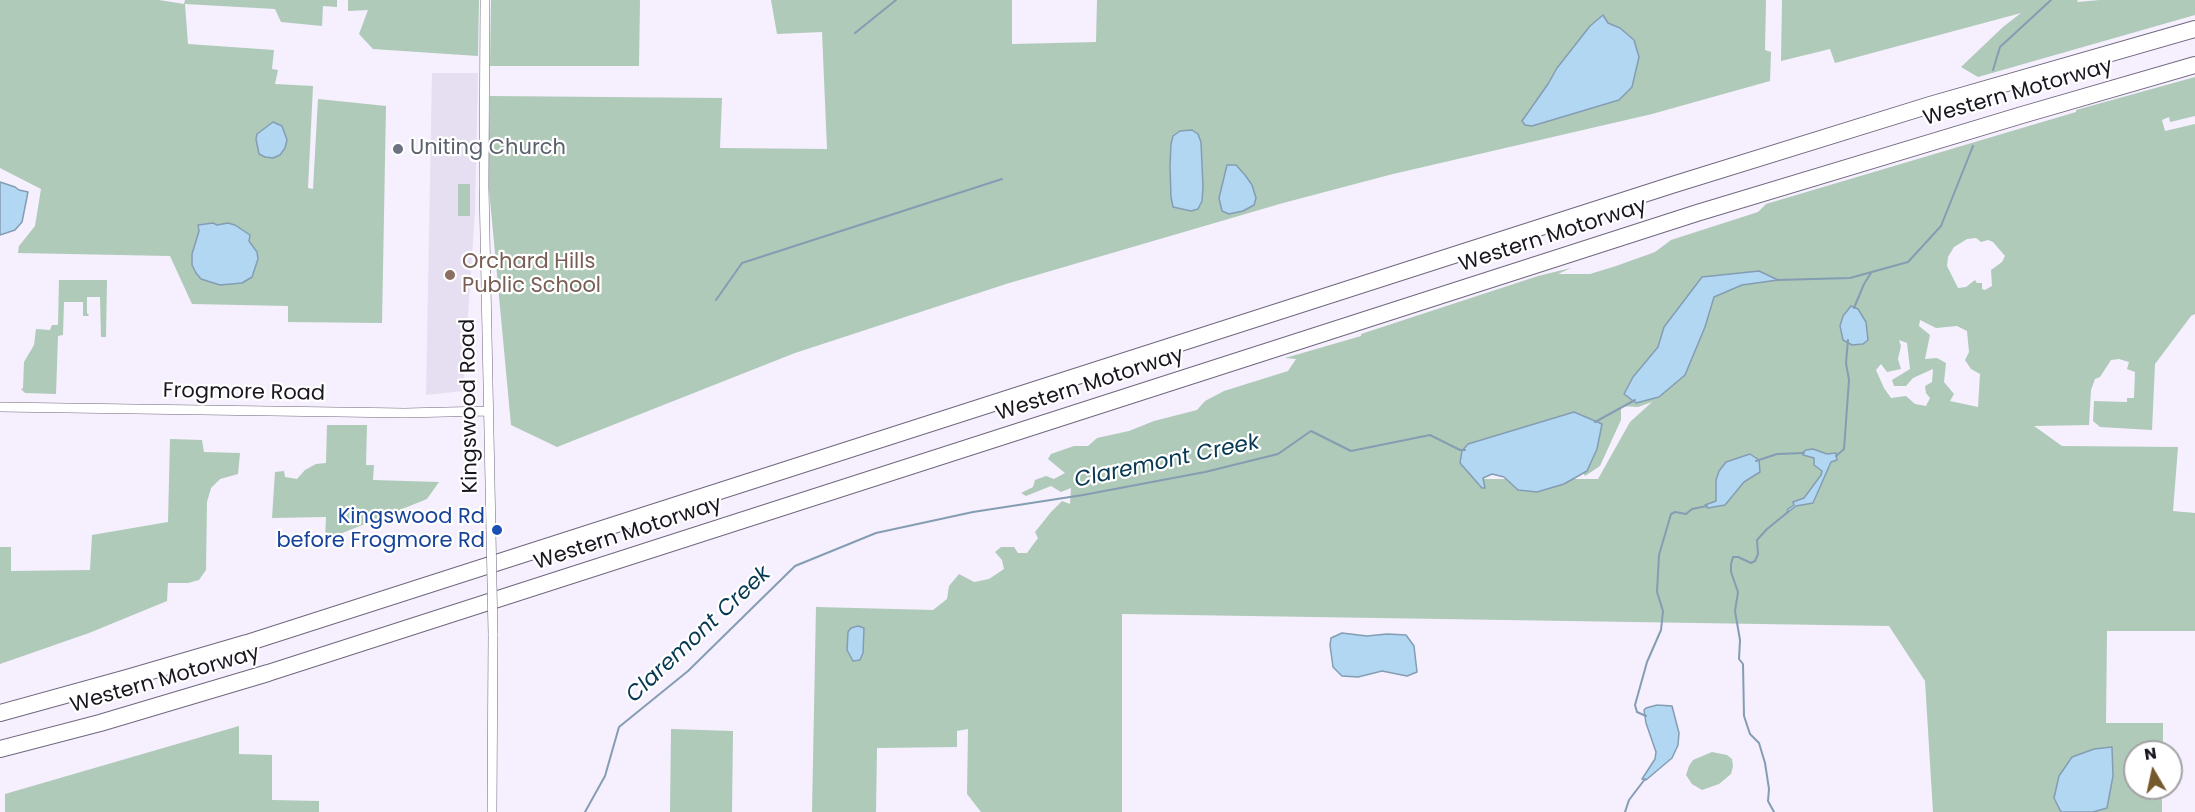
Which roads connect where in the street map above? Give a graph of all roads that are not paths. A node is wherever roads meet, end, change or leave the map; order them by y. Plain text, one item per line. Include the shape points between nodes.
1 (485, 0) edge
2 (2195, 29) edge
3 (2195, 65) edge
4 (0, 407) edge
5 (488, 411) junction
6 (0, 713) edge
7 (0, 749) edge
8 (492, 812) edge

1 - 5 street, Kingswood Road
2 - 6 highway, Western Motorway via 1672,184 247,643
3 - 7 highway, Western Motorway via 1688,216 268,673
4 - 5 street, Frogmore Road
5 - 8 street, Kingswood Road, bridge

